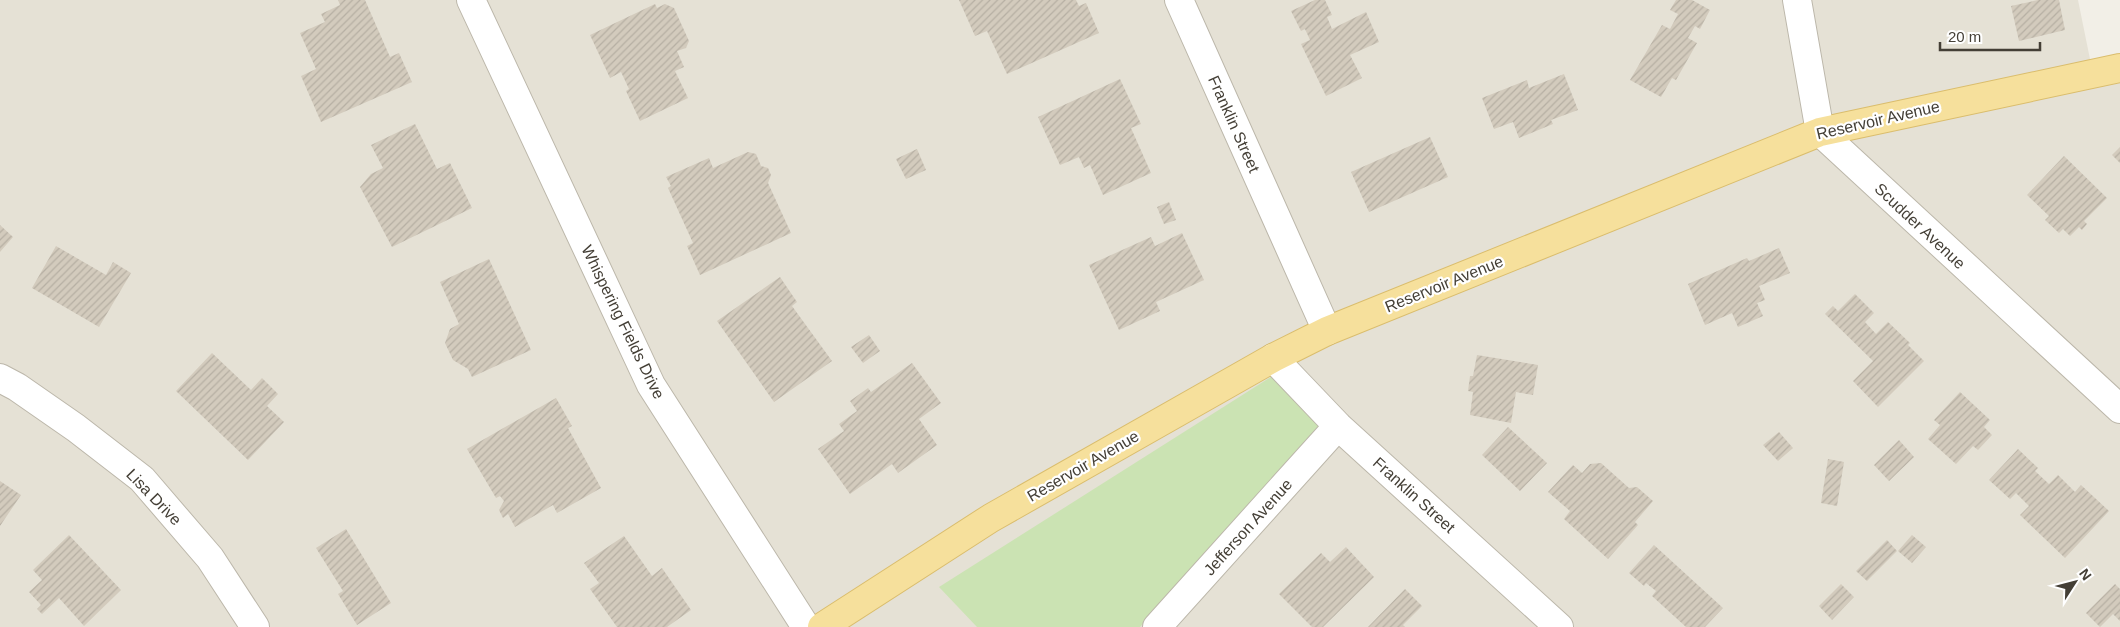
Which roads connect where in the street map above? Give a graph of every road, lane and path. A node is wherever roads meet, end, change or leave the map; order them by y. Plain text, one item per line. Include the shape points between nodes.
1 (472, 0) edge
2 (1179, 0) edge
3 (1797, 0) edge
4 (2120, 68) edge
5 (1820, 132) junction
6 (1327, 331) junction
7 (1273, 358) junction
8 (0, 378) edge
9 (2120, 409) edge
10 (1338, 426) junction
11 (255, 627) edge
12 (806, 627) edge
13 (822, 627) edge
14 (1157, 627) edge
15 (1559, 627) edge

1 - 12 street, Whispering Fields Drive via 651,385
2 - 6 street, Franklin Street
3 - 5 street
4 - 5 main road, Reservoir Avenue
5 - 6 main road, Reservoir Avenue
5 - 9 street, Scudder Avenue
6 - 7 main road, Reservoir Avenue
7 - 10 street, Franklin Street
7 - 13 main road, Reservoir Avenue via 991,518
8 - 11 street, Lisa Drive via 76,428 142,480 210,558
10 - 14 street, Jefferson Avenue
10 - 15 street, Franklin Street

